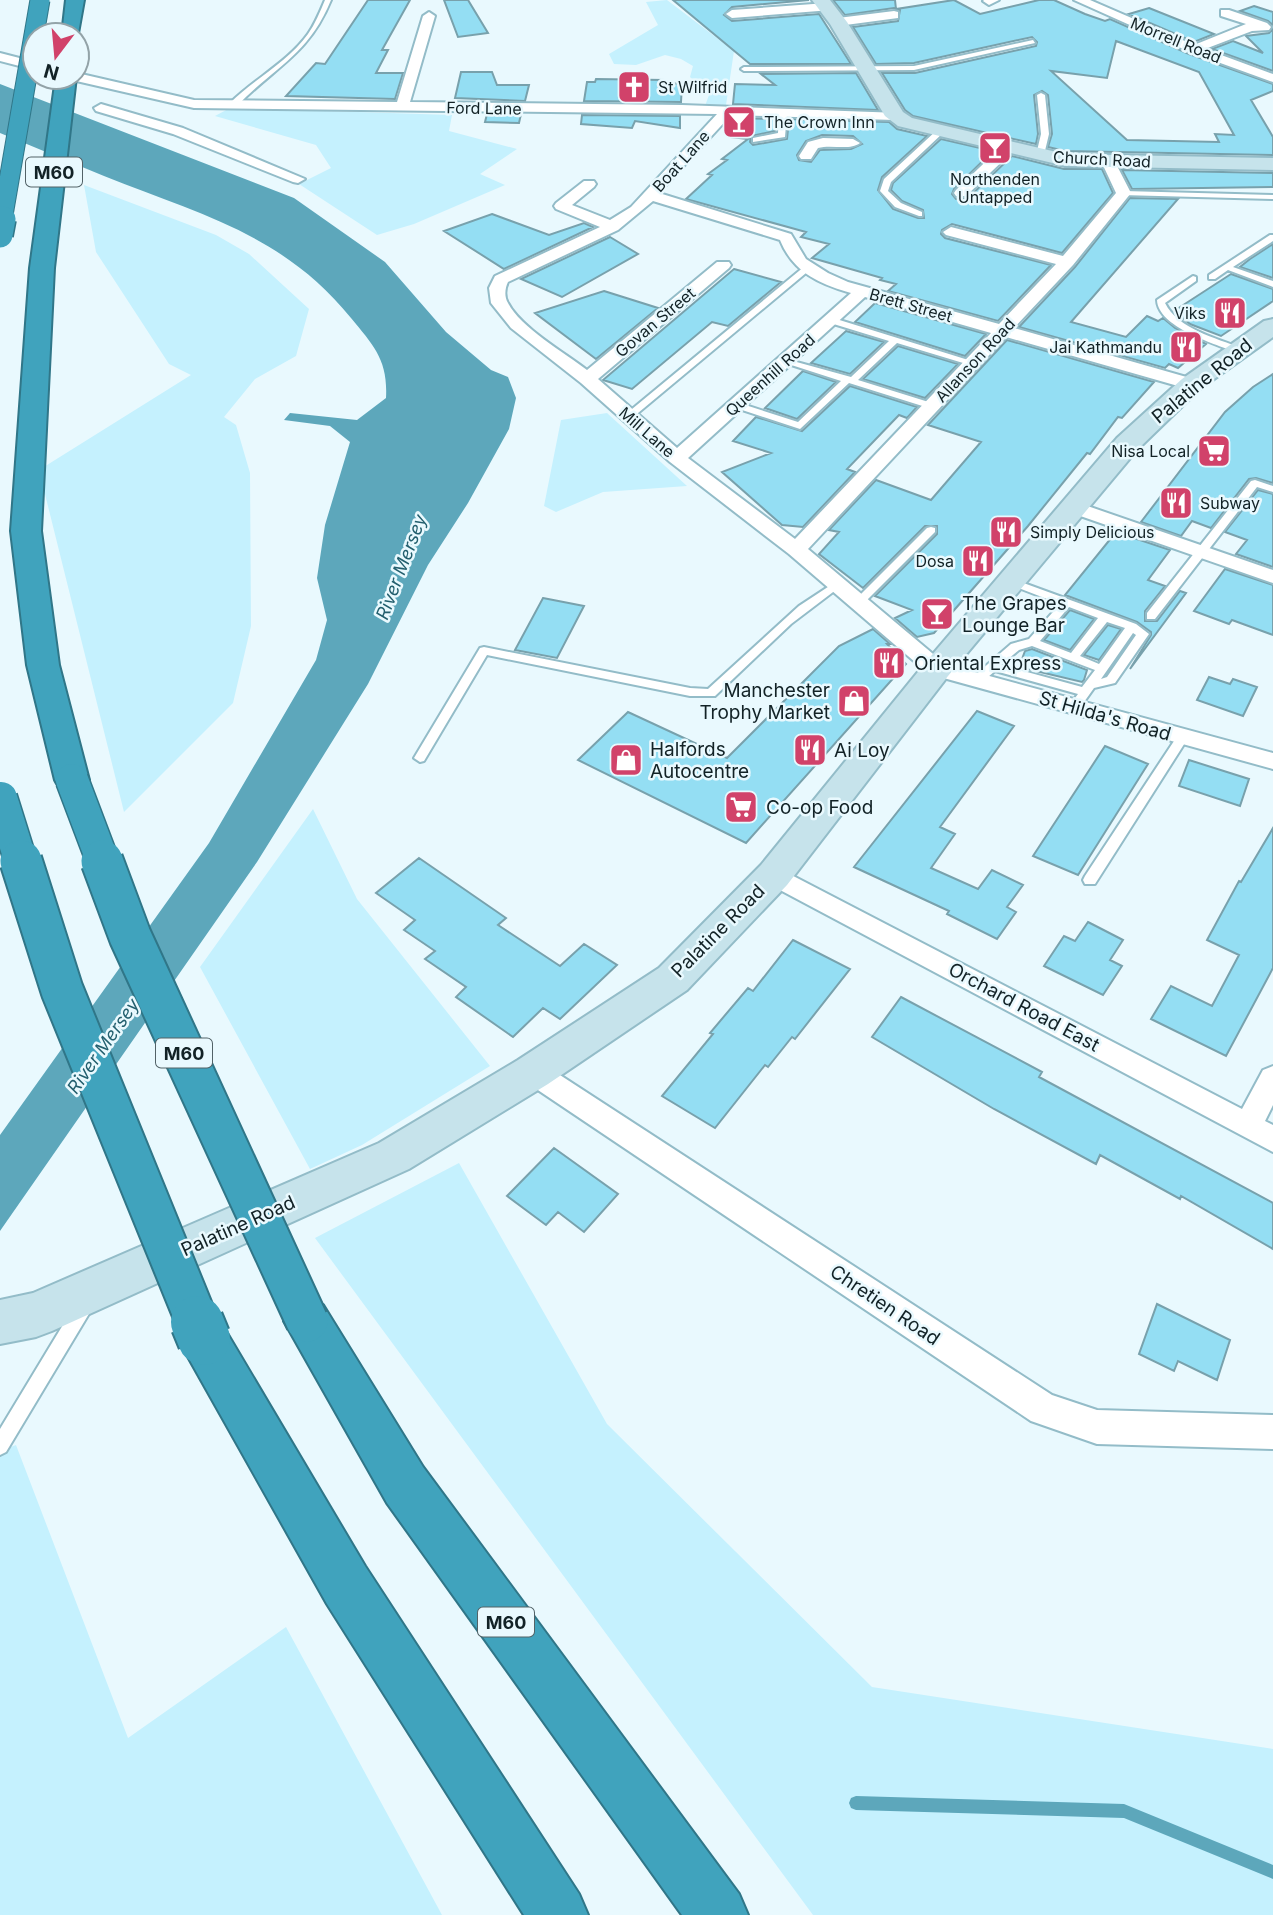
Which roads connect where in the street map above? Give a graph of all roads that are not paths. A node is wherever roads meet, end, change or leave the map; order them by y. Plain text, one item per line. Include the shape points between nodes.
1 (40, 0) edge
2 (75, 0) edge
3 (328, 0) edge
4 (1080, 0) edge
5 (733, 9) dead end
6 (829, 10) edge
7 (1225, 13) dead end
8 (894, 15) dead end
9 (429, 16) dead end
10 (73, 21) edge
11 (1268, 28) edge
12 (1033, 43) dead end
13 (1194, 49) junction
14 (0, 57) edge
15 (21, 62) edge
16 (744, 69) dead end
17 (866, 69) junction
18 (1273, 78) edge
19 (91, 80) edge
20 (64, 91) edge
21 (1041, 95) dead end
22 (228, 105) junction
23 (101, 108) dead end
24 (402, 108) junction
25 (727, 111) junction
26 (783, 114) junction
27 (821, 115) junction
28 (894, 116) junction
29 (190, 124) junction
30 (940, 132) junction
31 (756, 140) dead end
32 (823, 142) junction
33 (853, 142) dead end
34 (1008, 148) junction
35 (1040, 155) junction
36 (806, 156) dead end
37 (1108, 161) junction
38 (1273, 164) edge
39 (298, 179) dead end
40 (589, 184) dead end
41 (961, 193) dead end
42 (1124, 193) junction
43 (650, 195) junction
44 (1273, 197) edge
45 (636, 210) joint
46 (919, 214) dead end
47 (612, 226) junction
48 (951, 232) dead end
49 (0, 234) edge
50 (1273, 237) edge
51 (1067, 262) junction
52 (723, 265) dead end
53 (1226, 267) junction
54 (808, 268) junction
55 (1212, 276) dead end
56 (1193, 279) dead end
57 (1273, 284) edge
58 (862, 291) junction
59 (830, 320) junction
60 (1273, 326) edge
61 (1003, 331) junction
62 (895, 340) junction
63 (1238, 350) junction
64 (785, 360) junction
65 (972, 363) junction
66 (587, 379) junction
67 (850, 380) junction
68 (1191, 384) junction
69 (736, 405) junction
70 (932, 406) junction
71 (629, 416) junction
72 (677, 458) junction
73 (1273, 489) edge
74 (1073, 507) junction
75 (931, 530) dead end
76 (796, 550) junction
77 (1202, 551) junction
78 (1273, 577) edge
79 (1010, 581) junction
80 (837, 584) junction
81 (858, 603) junction
82 (1068, 603) junction
83 (1151, 616) dead end
84 (1105, 617) junction
85 (1132, 627) junction
86 (1033, 642) junction
87 (1073, 658) junction
88 (937, 669) junction
89 (1102, 669) junction
90 (984, 673) junction
91 (1084, 694) junction
92 (1182, 738) junction
93 (421, 758) dead end
94 (1273, 761) edge
95 (0, 792) edge
96 (1, 798) edge
97 (774, 875) junction
98 (1090, 880) dead end
99 (533, 1072) junction
100 (1273, 1078) edge
101 (1248, 1125) junction
102 (1273, 1139) edge
103 (93, 1291) junction
104 (18, 1319) edge
105 (1273, 1432) edge
106 (0, 1446) edge
107 (558, 1915) edge
108 (718, 1915) edge

1 - 49 highway, M60, bridge
2 - 10 highway
3 - 22 lane via 314,32 285,63
4 - 13 street, Morrell Road
5 - 6 street
6 - 8 street
6 - 17 main road
7 - 11 street
9 - 24 street
11 - 13 street via 1250,27
12 - 17 lane via 914,68
13 - 18 street, Morrell Road
14 - 15 street
16 - 17 lane
17 - 28 main road
19 - 22 street, Ford Lane via 194,104
20 - 108 highway, M60, bridge via 43,268 26,531 43,665 72,780 131,936 307,1321 405,1485
21 - 35 lane via 1045,134
22 - 24 street, Ford Lane
22 - 29 street
23 - 29 street
24 - 25 street, Ford Lane
25 - 26 street, Ford Lane
25 - 43 street, Boat Lane
26 - 27 street, Ford Lane
26 - 31 lane via 782,135
27 - 28 street, Ford Lane
27 - 32 street
28 - 30 main road, Church Road
29 - 39 street
30 - 34 main road, Church Road
30 - 46 lane via 887,181 884,191 898,205
32 - 33 street
32 - 36 street via 813,145
34 - 35 main road, Church Road
34 - 41 street
35 - 37 main road, Church Road
37 - 38 main road, Church Road
37 - 42 street
40 - 47 street via 562,206
42 - 44 lane
42 - 51 street, Allanson Road
43 - 45 street, Boat Lane
43 - 54 street, Brett Street via 786,237 794,258
45 - 47 street, Mill Lane
47 - 66 street, Mill Lane via 501,279 497,288 499,303 509,317
48 - 51 street
50 - 53 lane
51 - 61 street, Allanson Road
52 - 66 street, Govan Street
53 - 55 lane
53 - 57 lane
54 - 58 street, Brett Street
54 - 71 lane
56 - 63 lane via 1160,302 1162,312
58 - 59 street, Queenhill Road
58 - 61 street, Brett Street
59 - 62 lane
59 - 64 street, Queenhill Road
60 - 63 main road, Palatine Road
61 - 65 street, Allanson Road
61 - 68 street, Brett Street
62 - 65 lane
62 - 67 lane
63 - 68 main road, Palatine Road
64 - 67 lane
64 - 69 street, Queenhill Road
65 - 70 street, Allanson Road
66 - 71 street, Mill Lane
67 - 69 lane via 800,426
67 - 70 lane
68 - 74 main road, Palatine Road via 1127,444
69 - 72 street, Queenhill Road
70 - 76 street, Allanson Road
71 - 72 street, Mill Lane
72 - 76 street, Mill Lane
73 - 77 lane via 1255,483
74 - 77 street
74 - 79 main road, Palatine Road
75 - 81 lane
76 - 80 street, Mill Lane
77 - 78 street
77 - 83 lane
79 - 82 lane
79 - 88 main road, Palatine Road
80 - 81 street, Mill Lane
80 - 93 lane via 791,616 711,693 484,651
81 - 88 street, Mill Lane
82 - 84 lane
82 - 86 lane
84 - 85 lane
84 - 87 lane
85 - 89 lane
85 - 91 lane via 1143,634 1111,680
86 - 87 lane
86 - 90 lane via 1015,647
87 - 89 lane
88 - 90 street, St Hilda's Road
88 - 97 main road, Palatine Road
89 - 91 lane
90 - 91 street, St Hilda's Road
91 - 92 street, St Hilda's Road
92 - 94 street, St Hilda's Road
92 - 98 lane
95 - 96 highway
96 - 107 highway, bridge via 62,990 204,1339 346,1585
97 - 99 main road, Palatine Road via 673,979
97 - 101 street, Orchard Road East
99 - 103 main road, Palatine Road via 394,1156
99 - 105 street, Chretien Road via 1043,1409 1097,1427
100 - 101 street
101 - 102 street, Orchard Road East
103 - 104 main road, Palatine Road
103 - 106 lane

